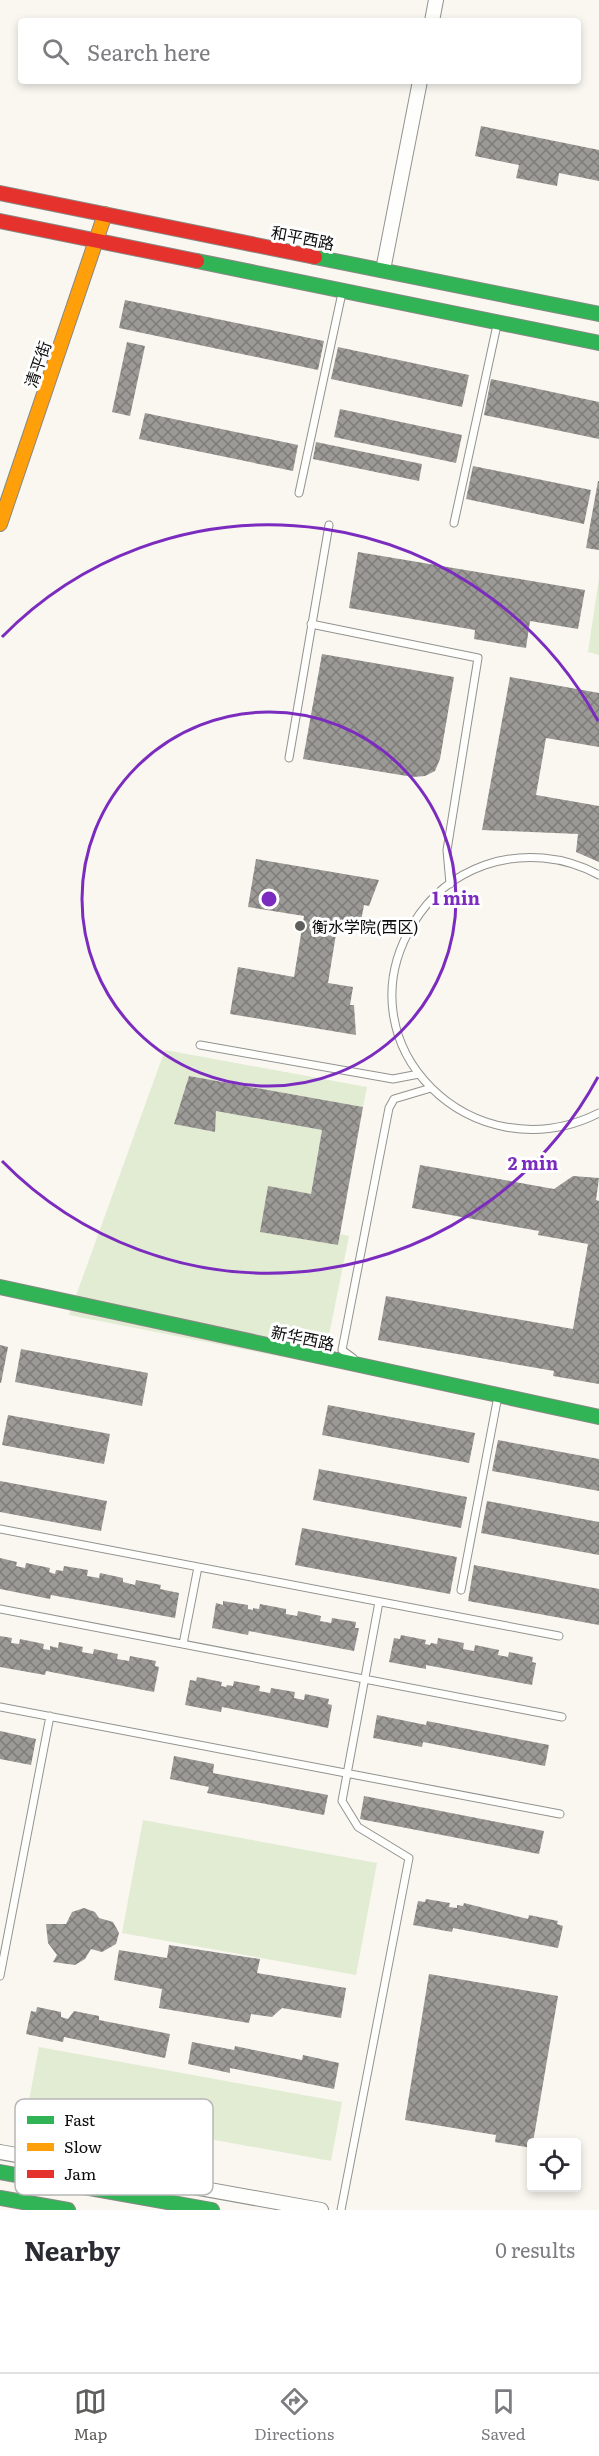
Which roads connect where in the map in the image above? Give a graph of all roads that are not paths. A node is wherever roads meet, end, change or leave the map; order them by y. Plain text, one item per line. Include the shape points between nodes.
1 (436, 0) edge
2 (433, 18) edge
3 (419, 84) edge
4 (0, 193) edge
5 (105, 214) junction
6 (0, 221) edge
7 (96, 241) junction
8 (383, 270) junction
9 (343, 291) junction
10 (599, 314) edge
11 (498, 322) junction
12 (599, 343) edge
13 (299, 493) dead end
14 (454, 523) dead end
15 (0, 524) edge
16 (328, 525) dead end
17 (312, 624) junction
18 (289, 758) dead end
19 (599, 875) edge
20 (450, 884) junction
21 (200, 1045) dead end
22 (419, 1074) junction
23 (431, 1088) junction
24 (599, 1113) edge
25 (0, 1287) edge
26 (498, 1396) junction
27 (599, 1409) edge
28 (599, 1417) edge
29 (0, 1529) edge
30 (198, 1567) junction
31 (461, 1590) dead end
32 (379, 1602) junction
33 (0, 1609) edge
34 (559, 1636) dead end
35 (183, 1644) junction
36 (364, 1679) junction
37 (0, 1707) edge
38 (50, 1716) junction
39 (562, 1717) dead end
40 (346, 1773) junction
41 (560, 1814) dead end
42 (0, 1976) edge
43 (0, 2152) edge
44 (15, 2155) edge
45 (0, 2172) edge
46 (15, 2175) edge
47 (213, 2190) edge
48 (128, 2195) edge
49 (0, 2198) edge
50 (68, 2210) edge
51 (212, 2210) edge
52 (321, 2210) edge
53 (340, 2210) edge

1 - 2 street
3 - 8 street
4 - 5 main road, 和平西路
5 - 7 main road, 清平街
5 - 8 main road, 和平西路
6 - 7 main road
7 - 9 main road
7 - 15 main road, 清平街
8 - 10 main road, 和平西路
9 - 11 main road
9 - 13 lane
11 - 12 main road
11 - 14 lane
16 - 17 lane
17 - 18 lane
17 - 20 lane via 478,658 447,850
19 - 20 lane via 568,862 531,857 475,868
20 - 22 lane via 418,915 396,967 396,1023
21 - 22 lane via 393,1079
22 - 23 lane
23 - 24 lane via 477,1120 513,1130 550,1130
23 - 27 lane via 394,1099 389,1108 342,1350 350,1357
25 - 26 main road, 新华西路
26 - 28 main road, 新华西路
26 - 31 lane
29 - 30 lane
30 - 32 lane
30 - 35 lane
32 - 34 lane
32 - 36 lane
33 - 35 lane
35 - 36 lane
36 - 39 lane
36 - 40 lane
37 - 38 lane
38 - 40 lane
38 - 42 lane
40 - 41 lane
40 - 53 lane via 342,1801 350,1817 371,1838 409,1858
43 - 44 street
45 - 46 main road
47 - 52 street
48 - 51 main road
49 - 50 main road

